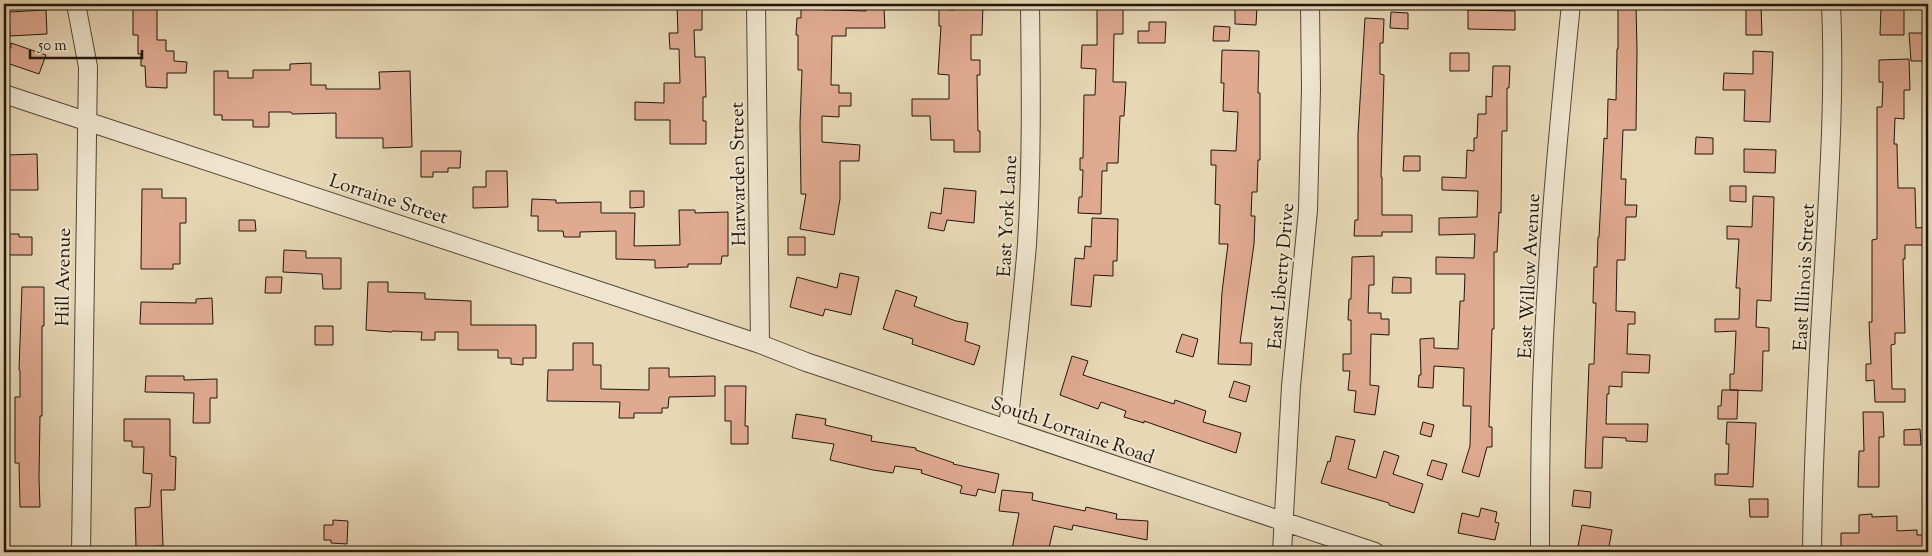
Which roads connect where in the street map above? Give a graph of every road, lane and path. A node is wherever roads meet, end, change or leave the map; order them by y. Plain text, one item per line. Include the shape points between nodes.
1 (76, 4) edge
2 (756, 4) edge
3 (1030, 4) edge
4 (1310, 4) edge
5 (1571, 4) edge
6 (1831, 4) edge
7 (4, 94) edge
8 (86, 120) junction
9 (760, 344) junction
10 (1008, 430) junction
11 (1283, 522) junction
12 (81, 552) edge
13 (1282, 552) edge
14 (1375, 552) edge
15 (1540, 552) edge
16 (1812, 552) edge

1 - 8 street, Hill Avenue via 88,67
2 - 9 street, Harwarden Street
3 - 10 street, East York Lane via 1029,194 1023,294
4 - 11 street, East Liberty Drive via 1308,210 1291,386
5 - 15 street, East Willow Avenue via 1548,263 1541,423
6 - 16 street, East Illinois Street via 1832,96
7 - 8 street, Lorraine Street
8 - 9 street, Lorraine Street
8 - 12 street, Hill Avenue
9 - 10 street, South Lorraine Road
10 - 11 street, South Lorraine Road
11 - 13 street, East Liberty Drive
11 - 14 street, South Lorraine Road

